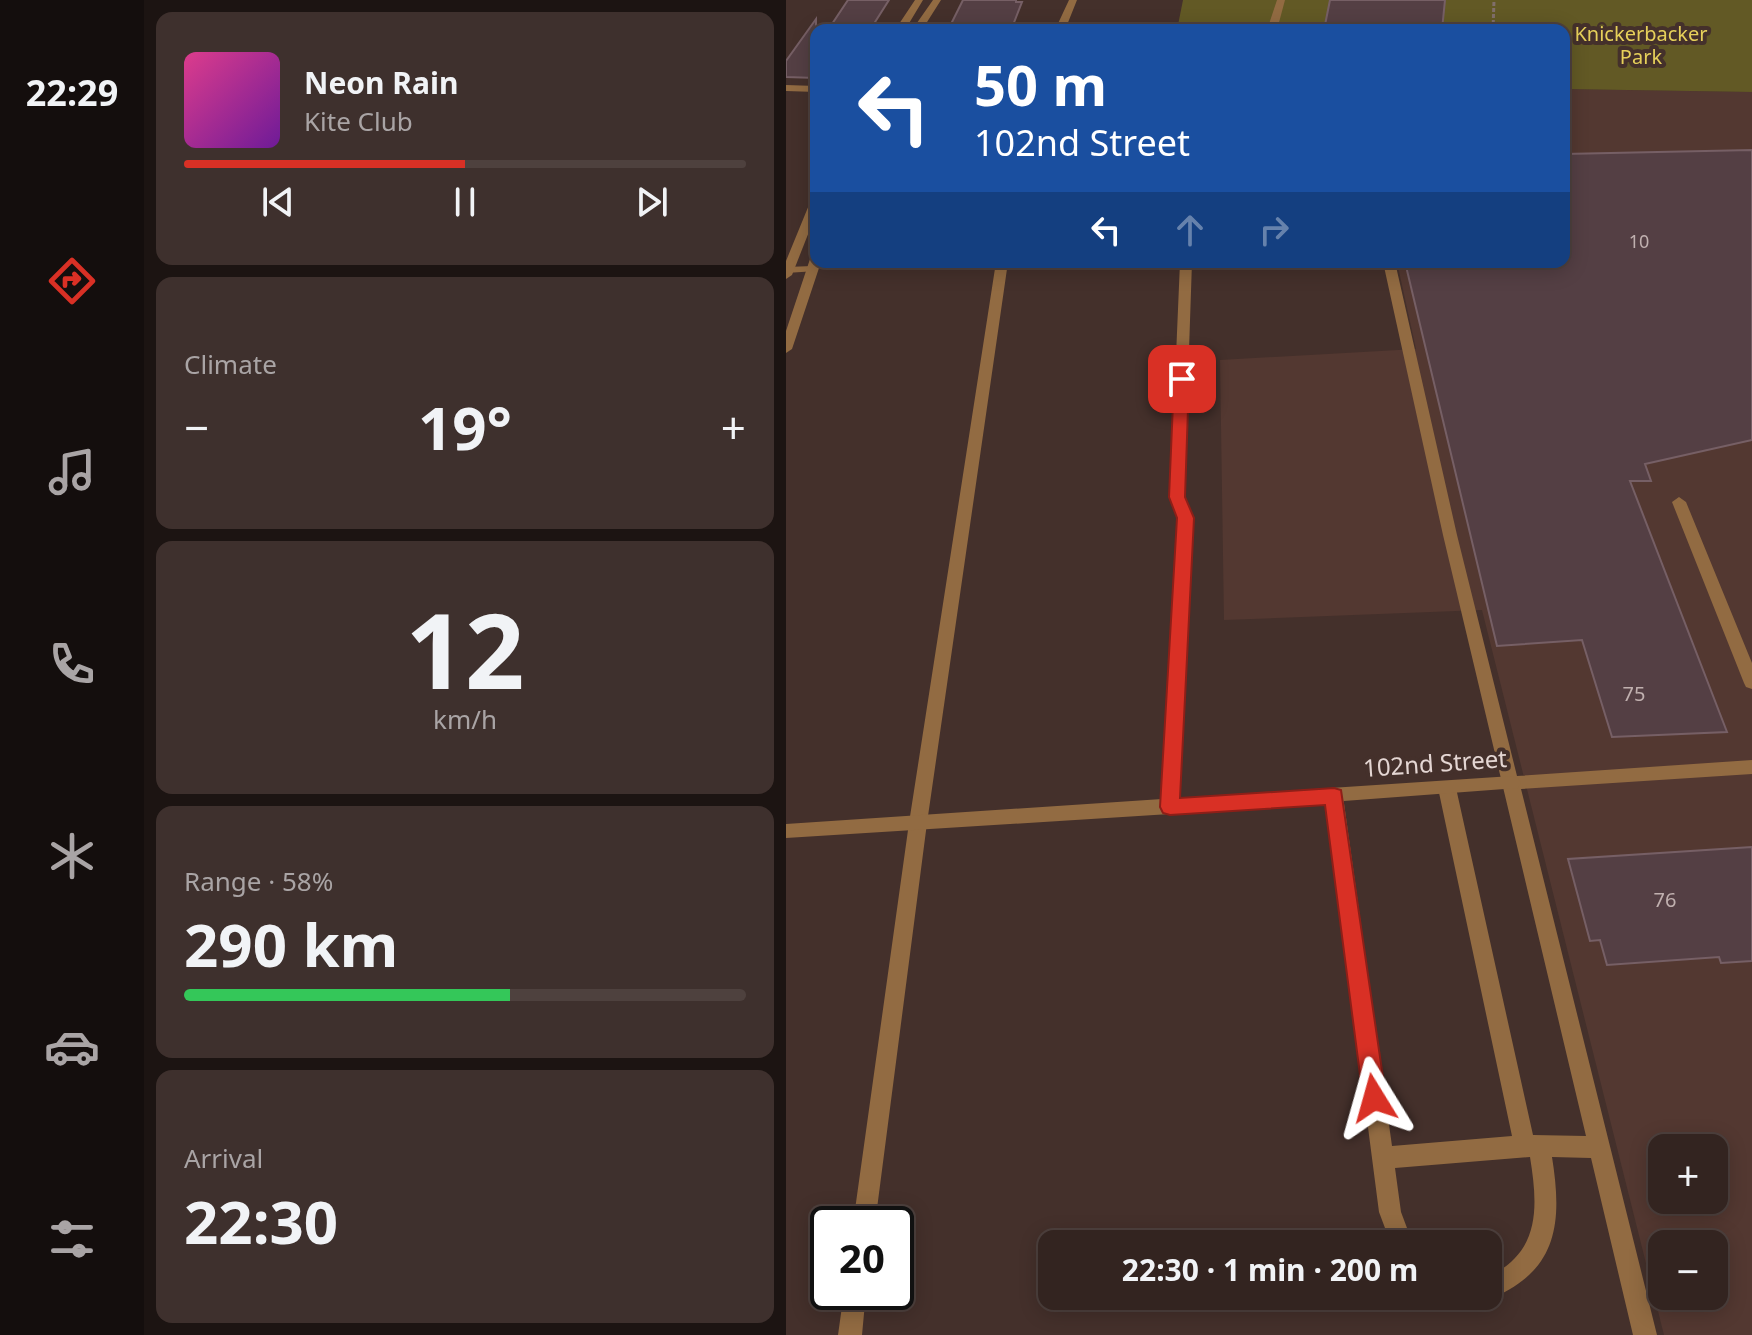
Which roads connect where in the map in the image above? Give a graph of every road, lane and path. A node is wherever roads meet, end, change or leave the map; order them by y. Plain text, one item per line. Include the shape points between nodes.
1 (919, 0) edge
2 (937, 0) edge
3 (1073, 0) edge
4 (1281, 0) edge
5 (1494, 0) edge
6 (904, 24) edge
7 (921, 24) edge
8 (1063, 24) edge
9 (1274, 24) edge
10 (1493, 24) edge
11 (786, 88) edge
12 (810, 89) edge
13 (810, 215) edge
14 (810, 265) edge
15 (813, 268) edge
16 (1001, 268) edge
17 (1186, 268) edge
18 (1390, 268) edge
19 (787, 272) edge
20 (786, 349) edge
21 (1679, 502) dead end
22 (1752, 683) edge
23 (1752, 767) edge
24 (1512, 783) junction
25 (1447, 788) junction
26 (1334, 796) junction
27 (1170, 807) junction
28 (918, 823) junction
29 (786, 831) edge
30 (1532, 1146) junction
31 (1599, 1147) junction
32 (1382, 1158) junction
33 (866, 1206) edge
34 (1397, 1230) edge
35 (1502, 1284) edge
36 (853, 1310) edge
37 (850, 1335) edge
38 (1645, 1335) edge

1 - 6 street
2 - 7 street
3 - 8 street
4 - 9 street
5 - 10 path
11 - 12 street
13 - 19 street
14 - 19 street
15 - 20 street
16 - 28 street
17 - 27 street via 1177,497 1185,518
18 - 24 street
21 - 22 street
23 - 24 street, 102nd Street
24 - 25 street, 102nd Street
24 - 31 street
25 - 26 street, 102nd Street
25 - 30 street
26 - 27 street, 102nd Street
26 - 32 street
27 - 28 street, 102nd Street
28 - 29 street, 102nd Street
28 - 33 street
30 - 31 street
30 - 32 street
30 - 35 street via 1547,1186 1545,1220 1537,1254
31 - 38 street
32 - 34 street
36 - 37 street

